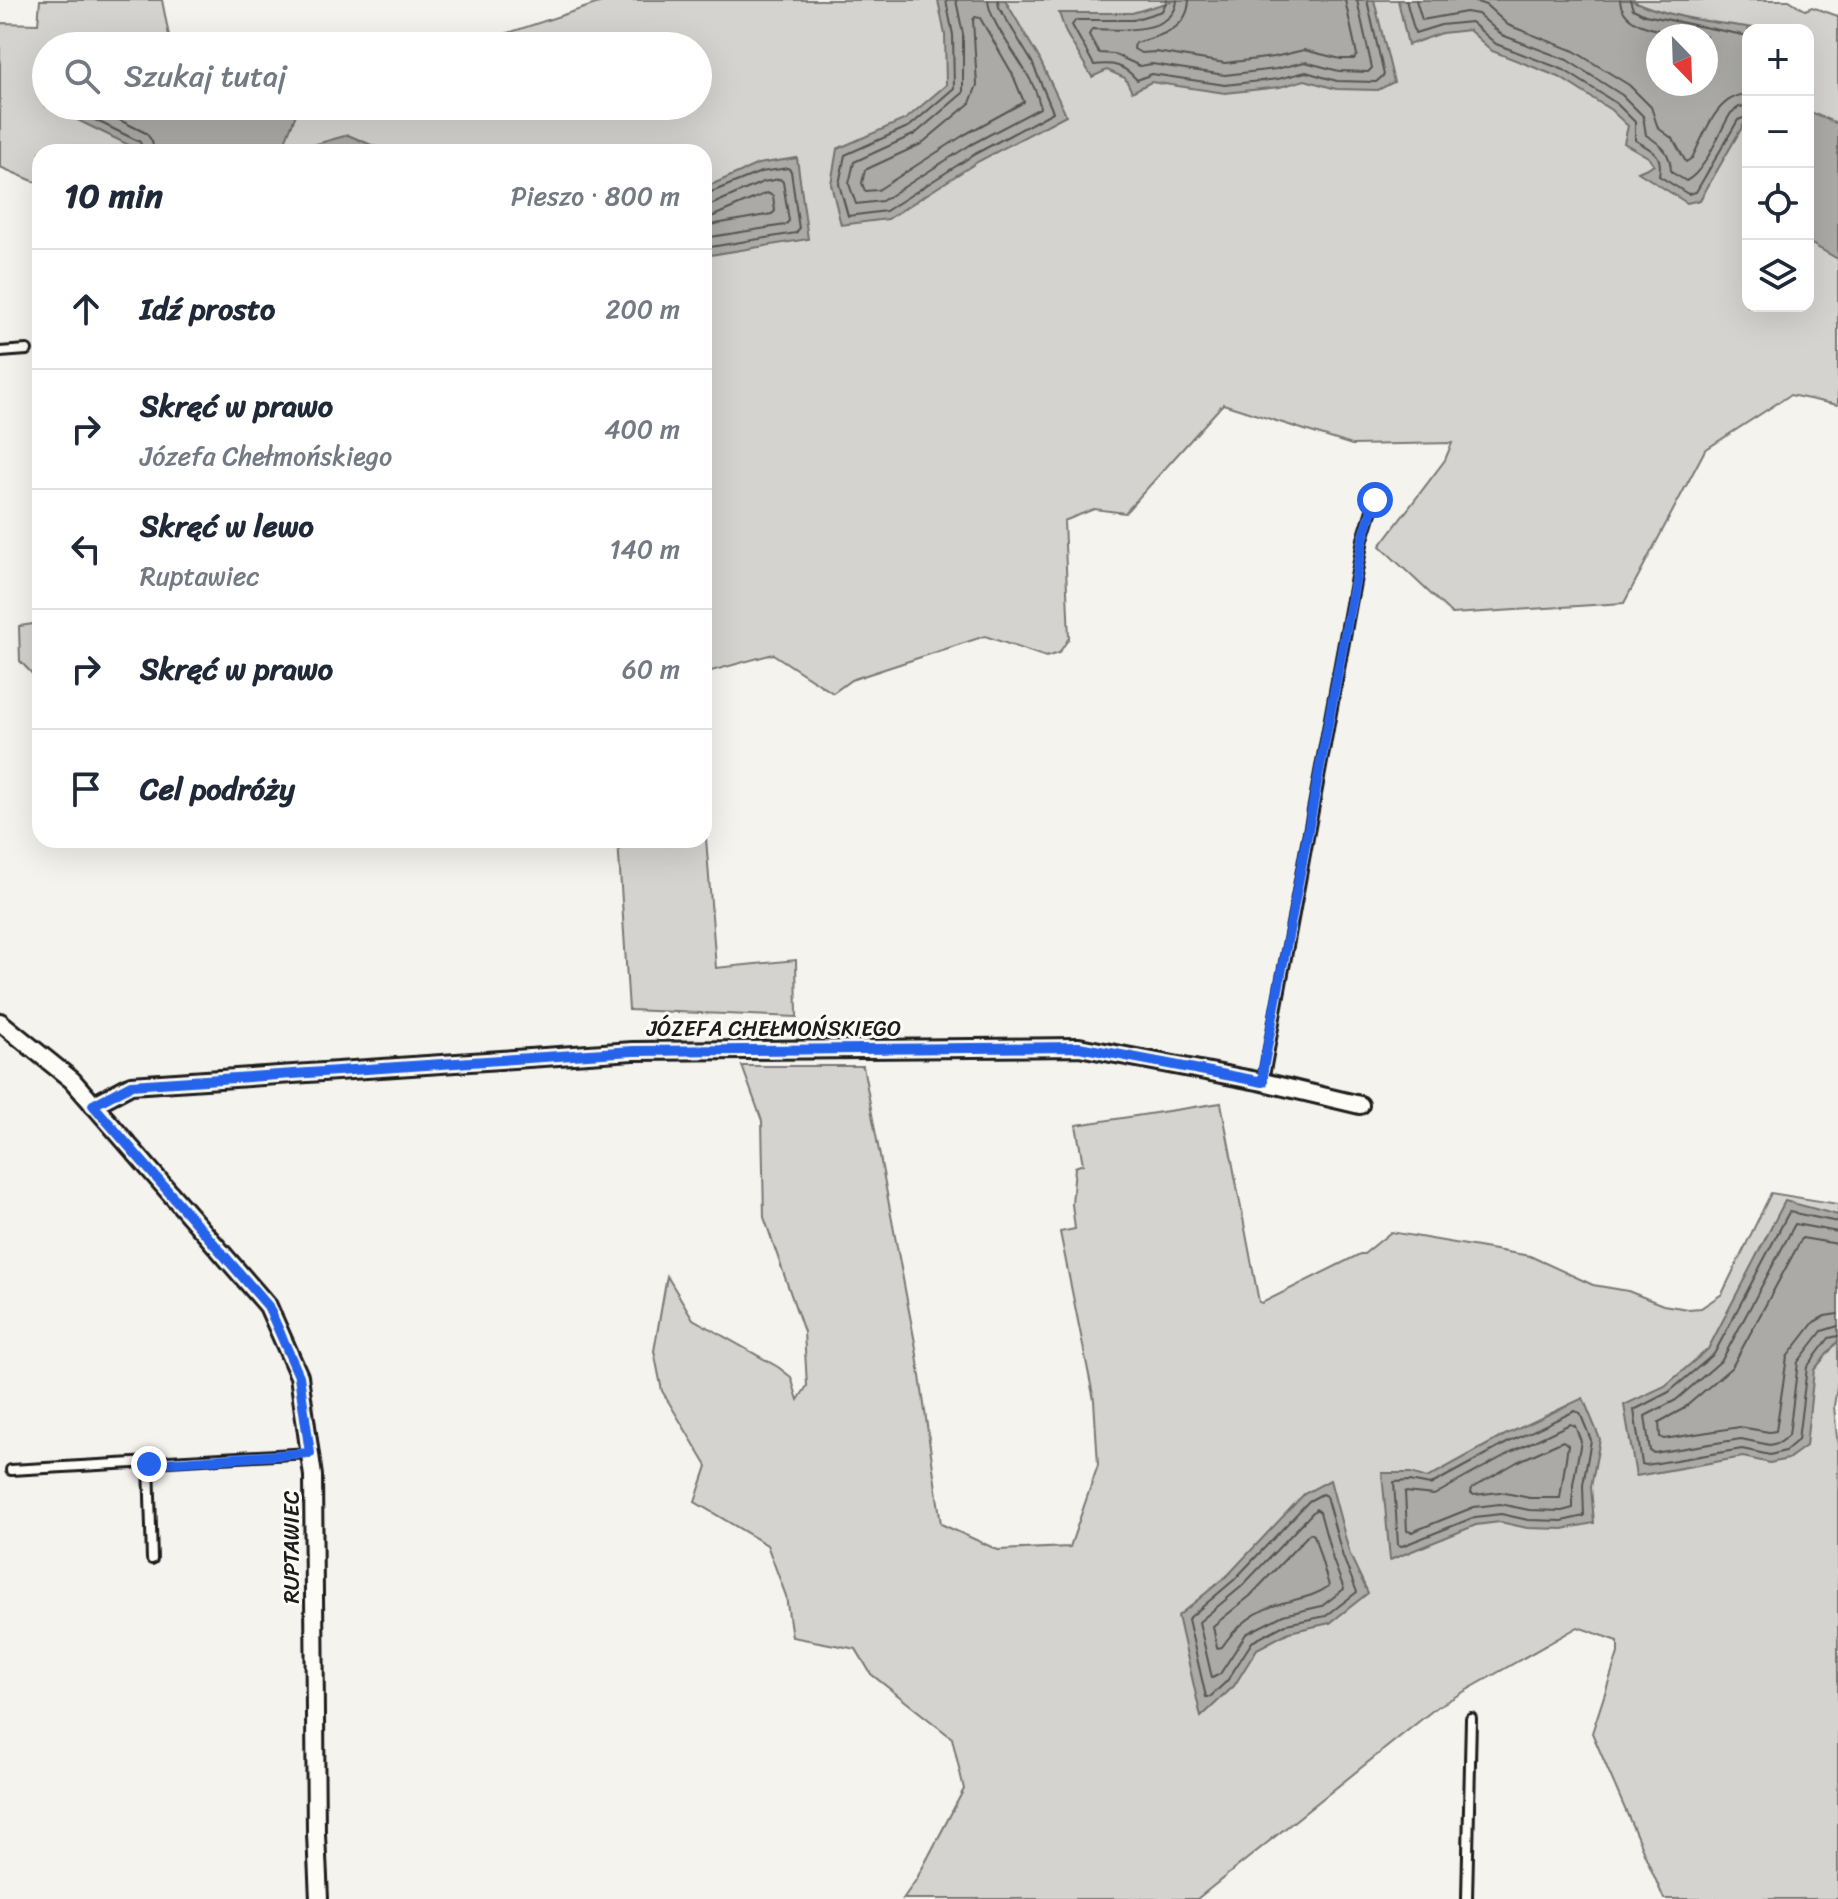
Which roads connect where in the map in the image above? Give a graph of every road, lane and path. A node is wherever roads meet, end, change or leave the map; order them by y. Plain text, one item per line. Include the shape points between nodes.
1 (27, 350) dead end
2 (0, 352) edge
3 (1375, 500) dead end
4 (0, 1022) edge
5 (1263, 1082) junction
6 (93, 1105) junction
7 (1360, 1105) dead end
8 (310, 1453) junction
9 (149, 1464) junction
10 (11, 1470) dead end
11 (152, 1559) dead end
12 (1471, 1718) dead end
13 (319, 1899) edge
14 (1467, 1899) edge

1 - 2 lane
3 - 5 lane via 1363,539
4 - 6 street, RUPTAWIEC via 72,1080
5 - 6 street, JÓZEFA CHEŁMOŃSKIEGO via 1079,1047 633,1051 131,1085
5 - 7 street, JÓZEFA CHEŁMOŃSKIEGO
6 - 8 street, RUPTAWIEC via 268,1306 299,1376
8 - 9 lane
8 - 13 street, RUPTAWIEC
9 - 10 lane
9 - 11 lane
12 - 14 lane

